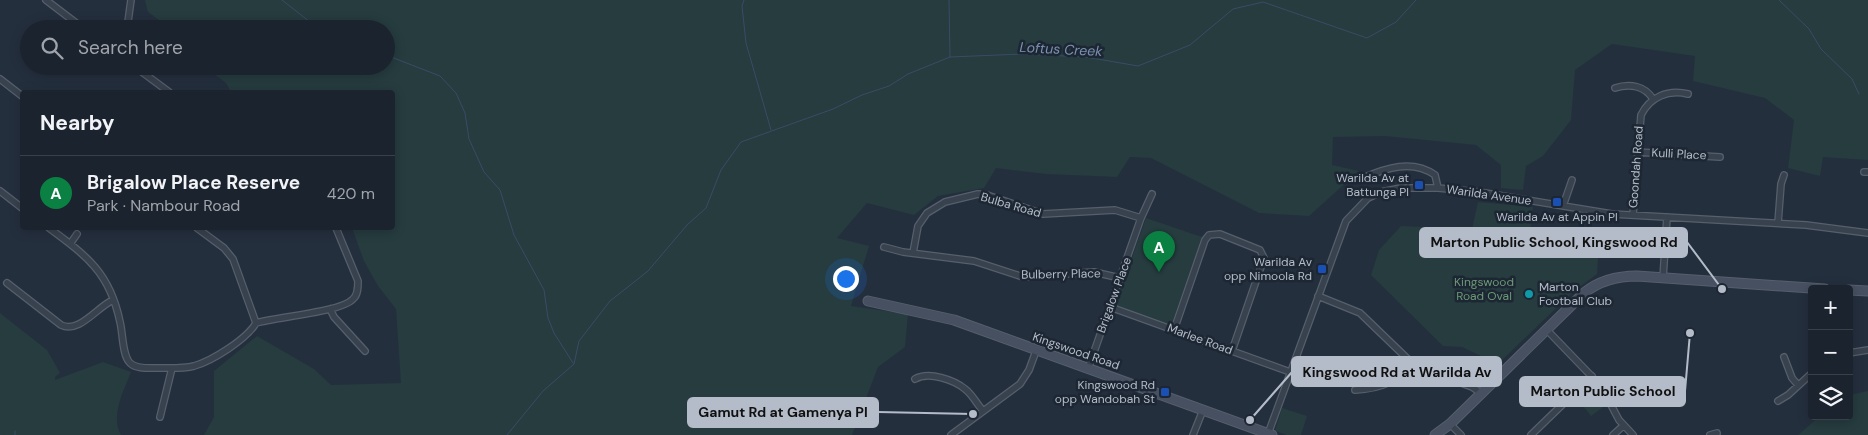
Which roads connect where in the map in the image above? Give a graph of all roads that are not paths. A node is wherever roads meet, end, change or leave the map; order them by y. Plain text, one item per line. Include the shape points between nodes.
1 (46, 0) edge
2 (131, 0) edge
3 (72, 20) edge
4 (128, 20) edge
5 (146, 75) edge
6 (0, 78) edge
7 (1615, 88) dead end
8 (166, 90) edge
9 (20, 94) edge
10 (1688, 94) dead end
11 (1653, 99) junction
12 (1637, 152) junction
13 (1720, 158) dead end
14 (1784, 175) dead end
15 (1363, 178) dead end
16 (1572, 180) dead end
17 (1438, 188) junction
18 (0, 191) edge
19 (1152, 194) dead end
20 (20, 206) edge
21 (1563, 206) junction
22 (1633, 215) junction
23 (1667, 217) junction
24 (1142, 218) junction
25 (1778, 223) junction
26 (52, 230) edge
27 (200, 230) edge
28 (337, 230) edge
29 (1868, 233) edge
30 (77, 234) dead end
31 (70, 244) junction
32 (884, 247) dead end
33 (913, 253) junction
34 (1120, 278) junction
35 (1663, 278) junction
36 (7, 283) dead end
37 (1808, 288) edge
38 (1853, 290) edge
39 (1868, 291) edge
40 (1318, 296) junction
41 (113, 300) junction
42 (868, 300) dead end
43 (1110, 307) junction
44 (330, 309) junction
45 (256, 323) junction
46 (1546, 329) junction
47 (1174, 330) junction
48 (1868, 350) edge
49 (365, 351) dead end
50 (1036, 351) junction
51 (1232, 351) junction
52 (1853, 352) edge
53 (1784, 357) dead end
54 (1412, 364) junction
55 (172, 368) junction
56 (1088, 369) junction
57 (1290, 372) junction
58 (1810, 375) edge
59 (1592, 376) junction
60 (915, 379) dead end
61 (1798, 385) junction
62 (1356, 390) dead end
63 (1482, 393) junction
64 (1778, 401) dead end
65 (1203, 410) junction
66 (983, 412) junction
67 (160, 417) dead end
68 (1450, 424) junction
69 (1623, 426) junction
70 (1717, 433) dead end
71 (1270, 434) edge
72 (951, 435) edge
73 (1193, 435) edge
74 (1435, 435) edge
75 (1461, 435) edge
76 (1531, 435) edge
77 (1613, 435) edge
78 (1634, 435) edge
79 (1710, 435) edge

1 - 3 street
2 - 4 street
5 - 8 street
6 - 9 street
7 - 11 street via 1636,86
10 - 11 street via 1668,93
11 - 12 street, Goondah Road via 1641,115
12 - 13 street, Kulli Place
12 - 22 street, Goondah Road
14 - 25 street
15 - 17 street via 1387,168 1413,167 1435,175
16 - 21 street
17 - 21 street, Warilda Avenue
17 - 40 street, Warilda Avenue via 1394,188 1374,195 1362,204 1346,221
18 - 20 street
19 - 24 street, Brigalow Place
21 - 22 street, Warilda Avenue
22 - 23 street, Warilda Avenue
23 - 25 street, Warilda Avenue
23 - 35 street
24 - 33 street, Bulba Road via 1115,210 1043,214 978,194 945,202 927,213 918,226
24 - 34 street, Brigalow Place
25 - 29 street, Warilda Avenue
26 - 31 street
27 - 45 street via 233,259
28 - 44 street via 358,286 349,303
30 - 31 street
31 - 41 street via 99,270
32 - 33 street, Bulberry Place
33 - 34 street, Bulberry Place via 974,261 1024,277 1094,272
34 - 43 street, Brigalow Place
35 - 37 street
35 - 46 street via 1625,276 1598,283
36 - 41 street via 68,328
38 - 39 street
40 - 54 street via 1360,313
40 - 57 street, Warilda Avenue
41 - 55 street via 131,364 146,368
42 - 50 street, Kingswood Road via 954,320
43 - 47 street, Marlee Road
43 - 56 street, Brigalow Place
44 - 45 street
44 - 49 street
45 - 55 street via 243,338 202,363
46 - 59 street
46 - 63 street
47 - 51 street, Marlee Road
47 - 51 street via 1205,240 1216,234 1229,238 1260,250 1264,258
48 - 52 street
50 - 56 street, Kingswood Road
50 - 66 street via 1020,384
51 - 57 street, Marlee Road
53 - 61 street
54 - 62 street via 1400,377 1386,385
54 - 63 street
55 - 67 street
56 - 65 street, Kingswood Road
57 - 71 street, Warilda Avenue
58 - 61 street
59 - 69 street via 1605,392
59 - 76 street
60 - 66 street via 930,375 960,386 968,391
61 - 64 street
63 - 68 street
65 - 71 street, Kingswood Road
65 - 73 street
66 - 72 street
68 - 74 street
68 - 75 street
69 - 77 street
69 - 78 street
70 - 79 street

